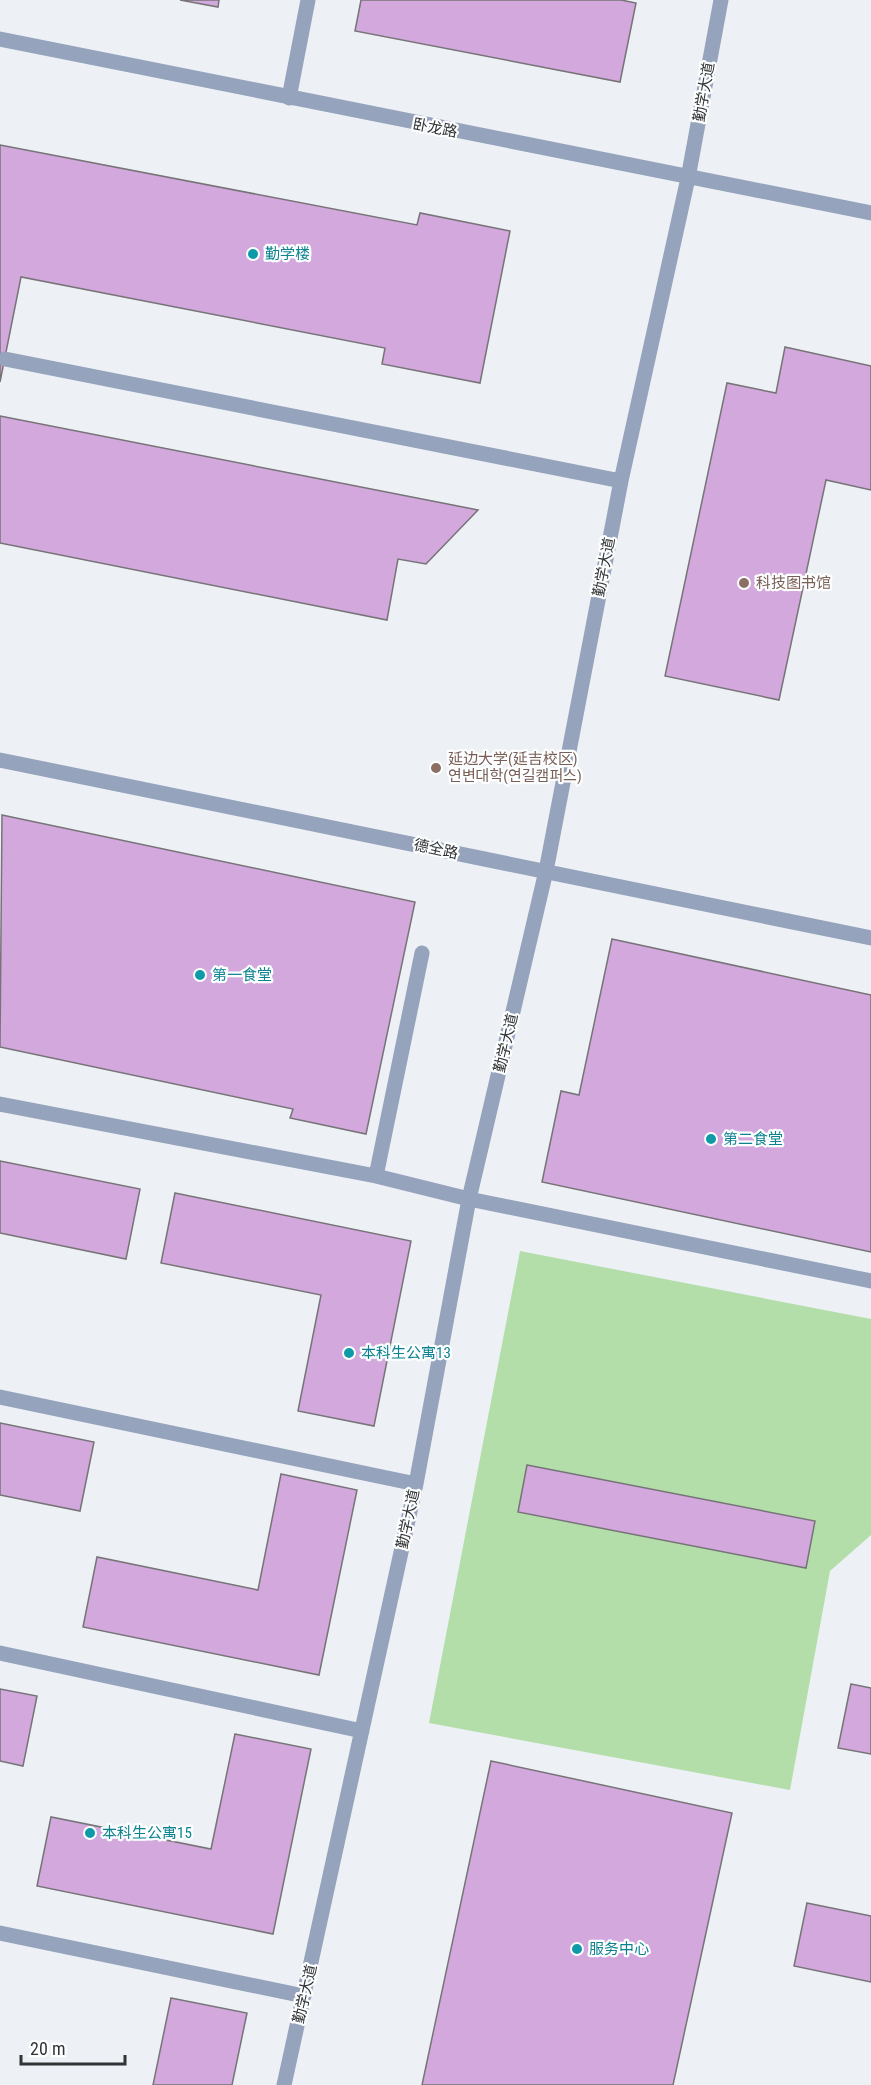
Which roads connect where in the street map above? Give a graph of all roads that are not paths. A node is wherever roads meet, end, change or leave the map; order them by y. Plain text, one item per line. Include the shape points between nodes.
1 (308, 0) edge
2 (721, 0) edge
3 (0, 39) edge
4 (289, 98) junction
5 (688, 178) junction
6 (871, 213) edge
7 (5, 359) dead end
8 (621, 481) junction
9 (0, 760) edge
10 (546, 871) junction
11 (871, 938) edge
12 (422, 953) dead end
13 (0, 1104) edge
14 (376, 1176) junction
15 (469, 1199) junction
16 (871, 1281) edge
17 (0, 1397) edge
18 (416, 1484) junction
19 (0, 1653) edge
20 (362, 1731) junction
21 (0, 1933) edge
22 (304, 1996) junction
23 (284, 2085) edge

1 - 4 lane
2 - 5 lane, 勤学大道
3 - 4 lane, 卧龙路
4 - 5 lane, 卧龙路
5 - 6 lane, 卧龙路
5 - 8 lane, 勤学大道
7 - 8 lane
8 - 10 lane, 勤学大道
9 - 10 lane, 德全路
10 - 11 lane, 德全路
10 - 15 lane, 勤学大道
12 - 14 lane
13 - 14 lane
14 - 15 lane
15 - 16 lane
15 - 18 lane, 勤学大道
17 - 18 lane
18 - 20 lane, 勤学大道
19 - 20 lane
20 - 22 lane, 勤学大道
21 - 22 lane
22 - 23 lane, 勤学大道

